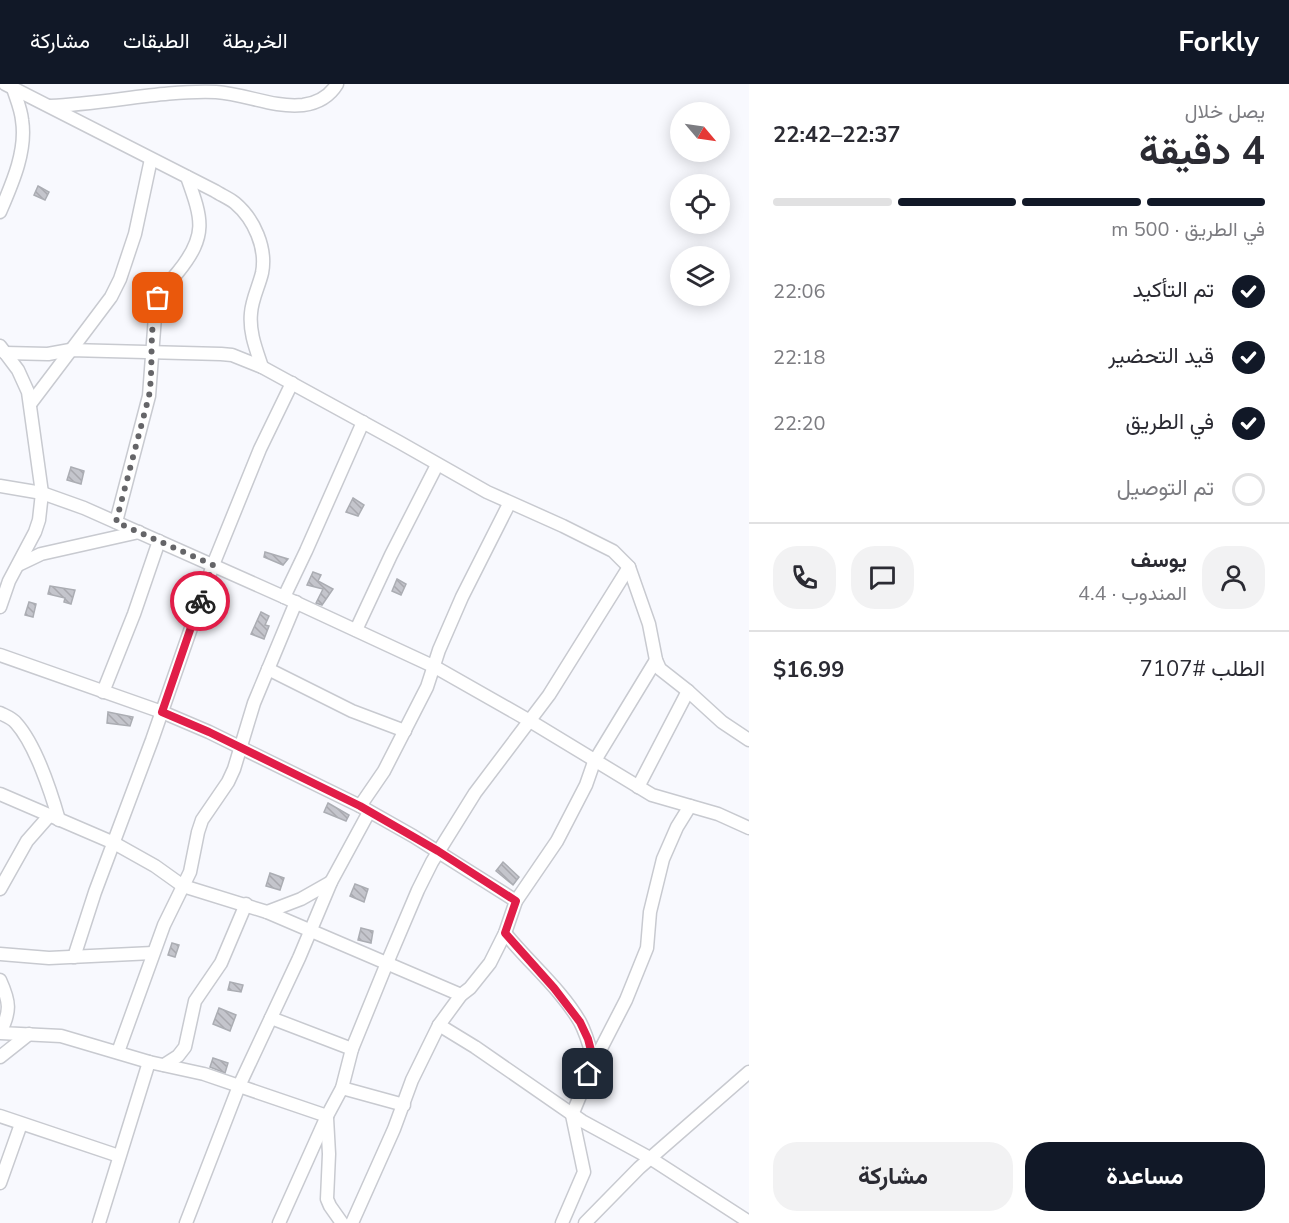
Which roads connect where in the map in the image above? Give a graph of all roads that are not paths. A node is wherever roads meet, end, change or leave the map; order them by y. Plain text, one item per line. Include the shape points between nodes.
1 (337, 84) edge
2 (9, 86) edge
3 (49, 106) junction
4 (151, 159) junction
5 (187, 177) junction
6 (0, 212) edge
7 (2, 349) edge
8 (70, 350) junction
9 (151, 352) junction
10 (262, 367) junction
11 (292, 383) junction
12 (31, 403) junction
13 (363, 422) junction
14 (437, 465) junction
15 (0, 486) edge
16 (42, 493) junction
17 (509, 504) junction
18 (116, 522) junction
19 (139, 532) junction
20 (159, 541) junction
21 (213, 565) junction
22 (17, 566) junction
23 (629, 567) junction
24 (284, 597) junction
25 (296, 602) junction
26 (0, 607) edge
27 (356, 630) junction
28 (0, 655) edge
29 (656, 660) junction
30 (435, 667) junction
31 (268, 669) junction
32 (688, 691) junction
33 (103, 692) junction
34 (162, 712) junction
35 (0, 713) edge
36 (530, 721) junction
37 (405, 731) junction
38 (749, 740) edge
39 (241, 749) junction
40 (594, 762) junction
41 (638, 787) junction
42 (0, 794) edge
43 (690, 806) junction
44 (365, 809) junction
45 (54, 818) junction
46 (749, 828) edge
47 (114, 843) junction
48 (438, 851) junction
49 (331, 882) junction
50 (183, 886) junction
51 (0, 889) edge
52 (516, 901) junction
53 (246, 904) junction
54 (267, 912) junction
55 (310, 931) junction
56 (505, 933) junction
57 (153, 952) junction
58 (0, 954) edge
59 (74, 957) junction
60 (387, 963) junction
61 (0, 980) edge
62 (461, 995) junction
63 (271, 1018) junction
64 (439, 1025) junction
65 (29, 1034) junction
66 (352, 1049) junction
67 (118, 1052) junction
68 (0, 1057) edge
69 (150, 1062) junction
70 (594, 1062) junction
71 (164, 1065) junction
72 (749, 1072) edge
73 (239, 1086) junction
74 (342, 1088) junction
75 (404, 1106) junction
76 (572, 1115) junction
77 (0, 1116) edge
78 (327, 1116) junction
79 (21, 1124) junction
80 (119, 1156) junction
81 (650, 1158) junction
82 (0, 1183) edge
83 (749, 1222) edge
84 (99, 1223) edge
85 (186, 1223) edge
86 (279, 1223) edge
87 (342, 1223) edge
88 (352, 1223) edge
89 (562, 1223) edge
90 (585, 1223) edge

1 - 3 street via 325,98 304,105 216,92
2 - 3 street
2 - 6 street via 22,120 22,145
3 - 4 street
4 - 5 street
4 - 8 street via 135,234 120,279 111,297
5 - 9 street via 201,223 199,235 189,259 158,298
5 - 10 street via 234,202 259,238 264,258 250,326
7 - 8 street via 48,354
7 - 12 street via 24,381
8 - 9 street
8 - 12 street
9 - 10 street via 232,355
9 - 18 street via 149,396
10 - 11 street
11 - 13 street
11 - 21 street via 260,449
12 - 16 street
13 - 14 street
13 - 24 street
14 - 17 street
14 - 27 street
15 - 16 street
16 - 18 street
16 - 22 street via 39,520
17 - 23 street via 613,551
17 - 30 street via 458,607
18 - 19 street
19 - 20 street
19 - 22 street via 41,554
20 - 21 street
20 - 33 street
21 - 24 street
21 - 34 street
22 - 26 street
23 - 29 street via 649,624
23 - 36 street
24 - 25 street
25 - 27 street
25 - 31 street
27 - 30 street
28 - 33 street
29 - 32 street via 665,674
29 - 40 street
30 - 36 street
30 - 37 street
31 - 37 street via 352,711
31 - 39 street
32 - 38 street
32 - 41 street
33 - 34 street
34 - 39 street
34 - 47 street
35 - 45 street via 18,724 32,750 52,796
36 - 40 street
36 - 48 street via 475,793
37 - 44 street
39 - 44 street
39 - 50 street via 228,782 202,820
40 - 41 street
40 - 52 street via 563,831
41 - 43 street
42 - 45 street
43 - 46 street
43 - 70 street via 663,859 650,912 647,948
44 - 48 street
44 - 49 street
45 - 47 street
45 - 51 street via 23,848
47 - 50 street
47 - 59 street
48 - 52 street
48 - 60 street
49 - 54 street
49 - 55 street
50 - 53 street
50 - 57 street
52 - 56 street
53 - 54 street
53 - 71 street via 221,963 195,1001 185,1047
54 - 55 street
55 - 60 street
55 - 63 street
56 - 62 street via 480,976
56 - 70 street via 580,1022
57 - 59 street
57 - 67 street
58 - 59 street
60 - 62 street
60 - 66 street
61 - 65 street via 9,1005 0,1033
62 - 64 street
63 - 66 street
63 - 73 street
64 - 75 street
64 - 76 street
65 - 67 street via 61,1036
65 - 68 street
66 - 74 street
67 - 69 street
69 - 71 street
69 - 80 street
70 - 76 street
71 - 73 street
72 - 81 street
73 - 78 street
73 - 85 street
74 - 75 street
74 - 78 street
75 - 88 street
76 - 81 street
76 - 89 street via 584,1172
77 - 79 street
78 - 86 street
78 - 87 street via 327,1199
79 - 80 street
79 - 82 street
80 - 84 street
81 - 83 street
81 - 90 street

